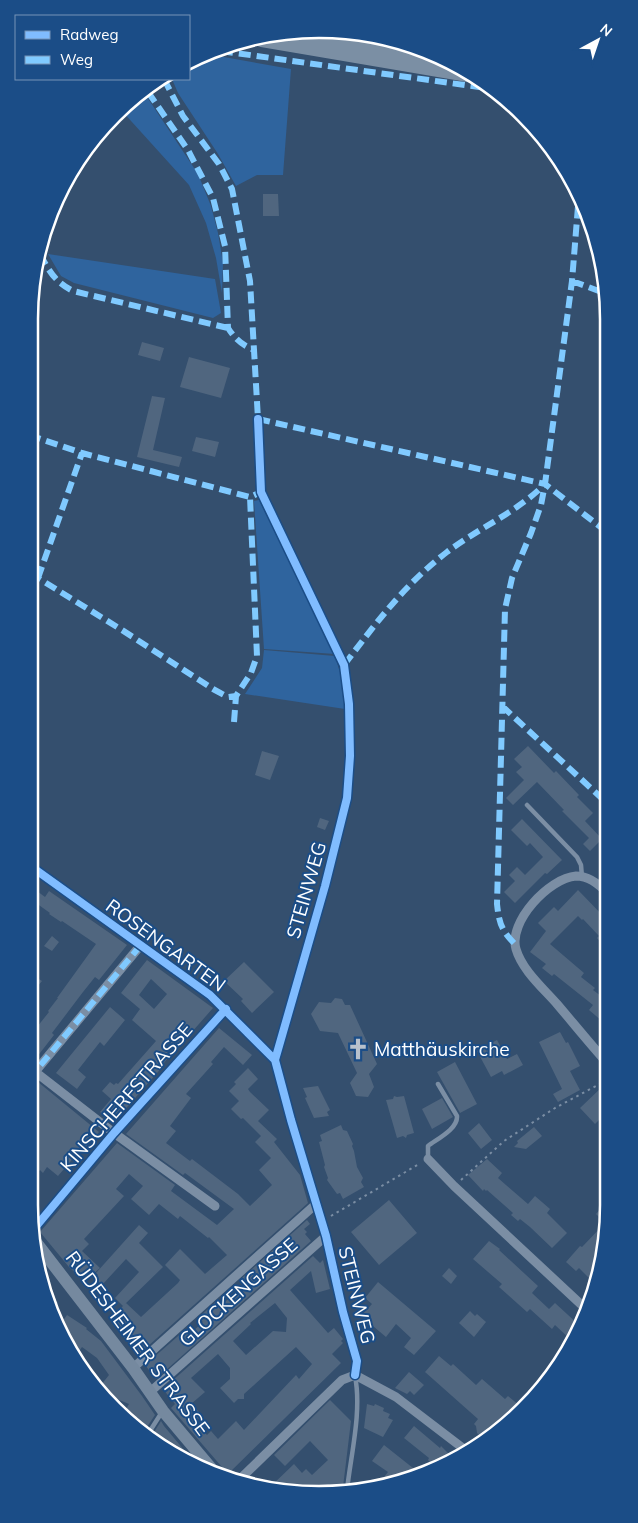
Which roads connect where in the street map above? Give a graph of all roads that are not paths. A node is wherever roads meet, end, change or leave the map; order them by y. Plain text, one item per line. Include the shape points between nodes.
1 (349, 39) edge
2 (272, 42) edge
3 (375, 43) edge
4 (453, 72) edge
5 (258, 419) dead end
6 (528, 805) dead end
7 (37, 871) edge
8 (582, 876) junction
9 (600, 887) edge
10 (140, 946) junction
11 (226, 1009) junction
12 (600, 1055) edge
13 (275, 1060) junction
14 (37, 1063) edge
15 (37, 1073) edge
16 (438, 1084) dead end
17 (114, 1133) junction
18 (428, 1159) joint
19 (316, 1204) junction
20 (215, 1206) dead end
21 (38, 1224) edge
22 (326, 1236) junction
23 (41, 1249) edge
24 (582, 1305) edge
25 (133, 1368) junction
26 (355, 1375) junction
27 (150, 1392) junction
28 (162, 1411) junction
29 (151, 1429) edge
30 (461, 1447) edge
31 (205, 1461) edge
32 (244, 1475) edge
33 (348, 1484) edge

1 - 3 highway
2 - 4 highway
5 - 13 street, STEINWEG via 261,492 344,666 349,704 347,798
6 - 8 lane via 577,857
7 - 10 street, ROSENGARTEN
8 - 9 street
8 - 12 street via 566,878 549,888 520,920 514,943 536,980
10 - 11 street, ROSENGARTEN
10 - 14 street
11 - 13 street, ROSENGARTEN
11 - 17 street, KINSCHERFSTRASSE
13 - 19 street, STEINWEG
15 - 17 street
16 - 18 lane via 458,1120 428,1146
17 - 20 street
17 - 21 street, KINSCHERFSTRASSE
18 - 24 street
19 - 22 street, STEINWEG
19 - 25 street
22 - 26 street, STEINWEG via 357,1361
22 - 27 street, GLOCKENGASSE
23 - 25 street, RÜDESHEIMER STRASSE
25 - 27 street, RÜDESHEIMER STRASSE
26 - 30 street via 396,1397
26 - 32 street via 342,1380
26 - 33 lane, STEINWEG via 357,1409
27 - 28 street, RÜDESHEIMER STRASSE
28 - 29 lane
28 - 31 street, RÜDESHEIMER STRASSE

